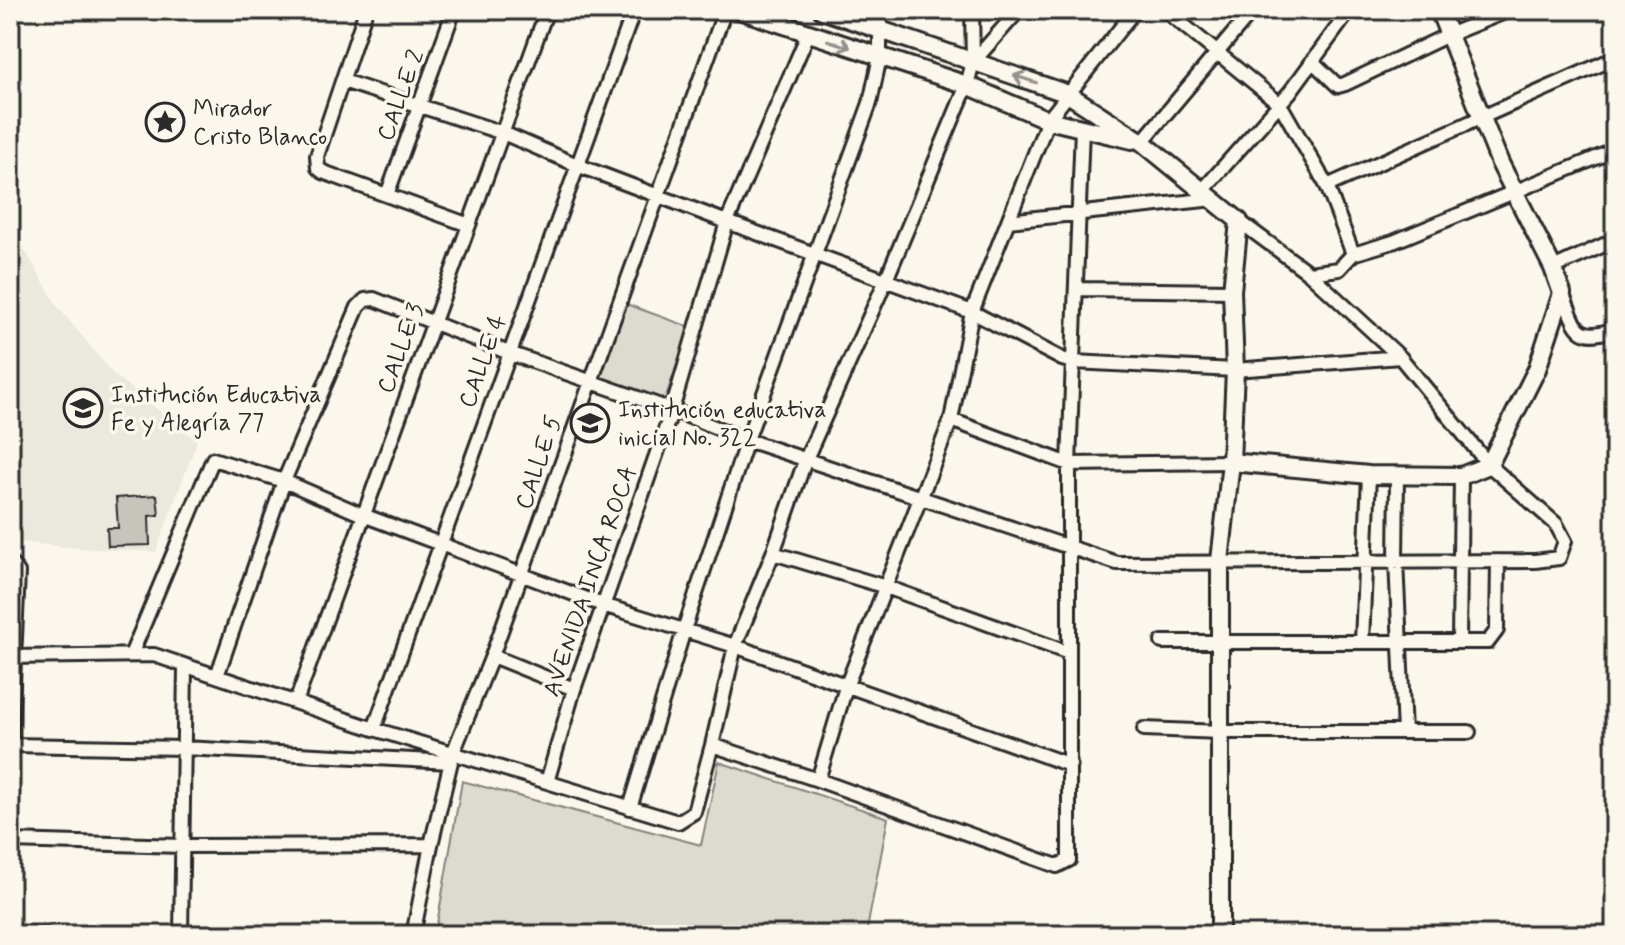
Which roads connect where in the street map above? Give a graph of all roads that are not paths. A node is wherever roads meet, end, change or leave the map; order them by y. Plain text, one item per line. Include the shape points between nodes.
1 (366, 10) edge
2 (454, 10) edge
3 (547, 10) edge
4 (634, 10) edge
5 (725, 10) edge
6 (739, 10) edge
7 (822, 10) edge
8 (880, 10) edge
9 (972, 10) edge
10 (1019, 10) edge
11 (1135, 10) edge
12 (1165, 10) edge
13 (1253, 10) edge
14 (1350, 10) edge
15 (1439, 10) edge
16 (1510, 10) edge
17 (880, 28) junction
18 (808, 34) junction
19 (1448, 35) junction
20 (1216, 53) junction
21 (880, 57) junction
22 (1615, 58) edge
23 (1312, 61) junction
24 (973, 62) junction
25 (343, 81) junction
26 (967, 85) junction
27 (1068, 94) junction
28 (421, 104) junction
29 (1280, 104) junction
30 (1481, 117) junction
31 (1048, 120) junction
32 (1082, 128) junction
33 (503, 133) junction
34 (1142, 142) junction
35 (1615, 150) edge
36 (577, 165) junction
37 (1327, 186) junction
38 (1513, 192) junction
39 (1208, 194) junction
40 (387, 195) junction
41 (657, 195) junction
42 (1079, 213) junction
43 (1008, 221) junction
44 (1239, 221) junction
45 (727, 222) junction
46 (469, 225) junction
47 (1615, 240) edge
48 (814, 254) junction
49 (1353, 254) junction
50 (1553, 268) junction
51 (1309, 273) junction
52 (886, 280) junction
53 (1077, 289) junction
54 (1232, 291) junction
55 (1562, 293) junction
56 (972, 312) junction
57 (433, 322) junction
58 (1615, 329) edge
59 (509, 353) junction
60 (1400, 357) junction
61 (1073, 362) junction
62 (1235, 370) junction
63 (589, 381) junction
64 (672, 410) junction
65 (951, 420) junction
66 (747, 440) junction
67 (805, 461) junction
68 (1231, 462) junction
69 (1069, 464) junction
70 (1489, 465) junction
71 (1369, 475) junction
72 (1397, 476) junction
73 (1461, 476) junction
74 (284, 481) junction
75 (919, 499) junction
76 (363, 515) junction
77 (441, 543) junction
78 (1070, 548) junction
79 (773, 553) junction
80 (1220, 561) junction
81 (1364, 561) junction
82 (1396, 561) junction
83 (1460, 561) junction
84 (1498, 561) junction
85 (10, 563) edge
86 (522, 574) junction
87 (886, 587) junction
88 (603, 605) junction
89 (684, 630) junction
90 (1399, 641) junction
91 (1162, 642) dead end
92 (1362, 642) junction
93 (1459, 642) junction
94 (1220, 643) junction
95 (735, 646) junction
96 (1069, 653) junction
97 (131, 655) junction
98 (492, 656) junction
99 (13, 657) edge
100 (185, 667) junction
101 (217, 676) junction
102 (846, 687) junction
103 (574, 689) junction
104 (296, 702) junction
105 (374, 729) junction
106 (1144, 729) dead end
107 (1221, 732) junction
108 (1404, 732) junction
109 (1469, 732) dead end
110 (712, 745) junction
111 (10, 746) edge
112 (184, 748) junction
113 (452, 758) junction
114 (1070, 765) junction
115 (818, 780) junction
116 (547, 782) junction
117 (630, 808) junction
118 (10, 841) edge
119 (431, 845) junction
120 (182, 846) junction
121 (10, 934) edge
122 (47, 935) edge
123 (181, 935) edge
124 (413, 935) edge
125 (1220, 935) edge

1 - 25 street
2 - 28 street, CALLE 2
3 - 33 street, CALLE 3
4 - 36 street, CALLE 4
5 - 41 street, CALLE 5
6 - 18 street
7 - 17 street
8 - 17 street
9 - 24 street
10 - 24 street
11 - 27 street
12 - 20 street
13 - 20 street
14 - 23 street
15 - 19 street
16 - 19 street
17 - 21 street
17 - 24 street
18 -> 21 street
18 - 45 street, AVENIDA INCA ROCA
19 - 23 street via 1338,86
19 - 30 street
20 - 29 street
20 - 34 street
21 - 26 street
21 - 48 street via 870,103
22 - 30 street
23 - 29 street
24 - 26 street
27 -> 24 street
25 - 28 street
25 - 40 street via 316,163 323,172
26 - 31 street
26 - 52 street
27 - 31 street
27 - 34 street
28 - 33 street
28 - 40 street, CALLE 2
29 - 37 street
29 - 39 street
30 - 37 street
30 - 38 street
31 - 32 street
31 - 43 street
32 - 34 street
32 - 42 street
33 - 36 street
33 - 46 street, CALLE 3
34 - 39 street
35 - 38 street
36 - 41 street
36 - 59 street, CALLE 4
37 - 49 street
38 - 49 street
38 - 50 street
39 - 42 street
39 - 44 street
40 - 46 street
41 - 45 street
41 - 63 street, CALLE 5
42 - 43 street
42 - 53 street
43 - 56 street
44 - 51 street
44 - 54 street
45 - 48 street
45 - 64 street, AVENIDA INCA ROCA
46 - 57 street, CALLE 3
47 - 50 street
48 - 52 street
48 - 66 street
49 - 51 street via 1339,269
50 - 55 street
51 - 60 street
52 - 56 street
52 - 67 street
53 - 54 street
53 - 61 street
54 - 62 street
55 - 58 street via 1580,331 1589,335
55 - 70 street via 1537,369
56 - 61 street
56 - 65 street
57 - 59 street
57 - 74 street via 384,301 365,300 358,307
57 - 76 street, CALLE 3
59 - 63 street
59 - 77 street, CALLE 4
60 - 62 street
60 - 70 street
61 - 62 street
61 - 69 street
62 - 68 street
63 - 64 street
63 - 86 street, CALLE 5
64 - 66 street
64 - 88 street, AVENIDA INCA ROCA
65 - 69 street
65 - 75 street
66 - 67 street
66 - 89 street
67 - 75 street
67 - 79 street
68 - 69 street
68 - 71 street
68 - 80 street
69 - 78 street
70 - 73 street
70 - 84 street via 1556,524 1565,541 1554,560
71 - 72 street
71 - 81 street
72 - 73 street
72 - 82 street
73 - 83 street
74 - 76 street
74 - 97 street via 213,459
74 - 101 street
75 - 78 street
75 - 87 street
76 - 77 street
76 - 104 street, CALLE 3
77 - 86 street
77 - 105 street, CALLE 4
78 - 80 street via 1117,563
78 - 96 street
79 - 87 street
79 - 95 street
80 - 81 street
80 - 94 street
81 - 82 street
81 - 92 street
82 - 83 street
82 - 90 street
83 - 84 street
83 - 93 street
84 - 93 street via 1496,634 1488,642
85 - 99 street via 18,572
86 - 88 street
86 - 98 street, CALLE 5
87 - 96 street
87 - 102 street
88 - 89 street
88 - 103 street, AVENIDA INCA ROCA
89 - 95 street
89 - 117 street
90 - 92 street
90 - 93 street
90 - 108 street
91 - 94 street
92 - 94 street
94 - 107 street
95 - 102 street
95 - 110 street
96 - 114 street
97 - 99 street
97 - 100 street via 154,655
98 - 103 street
98 - 113 street, CALLE 5
99 - 111 street
100 - 101 street
100 - 112 street
101 - 104 street
102 - 114 street
102 - 115 street
103 - 116 street, AVENIDA INCA ROCA
104 - 105 street
105 - 113 street
106 - 107 street
107 - 108 street
107 - 125 street
108 - 109 street
110 - 115 street
110 - 117 street via 694,812 685,819 678,822
111 - 112 street
112 - 113 street
112 - 120 street
113 - 116 street
113 - 119 street, CALLE 5
114 - 115 street via 1071,851 1069,860 1057,866
116 - 117 street
118 - 120 street
119 - 120 street
119 - 124 street, CALLE 5
120 - 123 street
121 - 122 street

